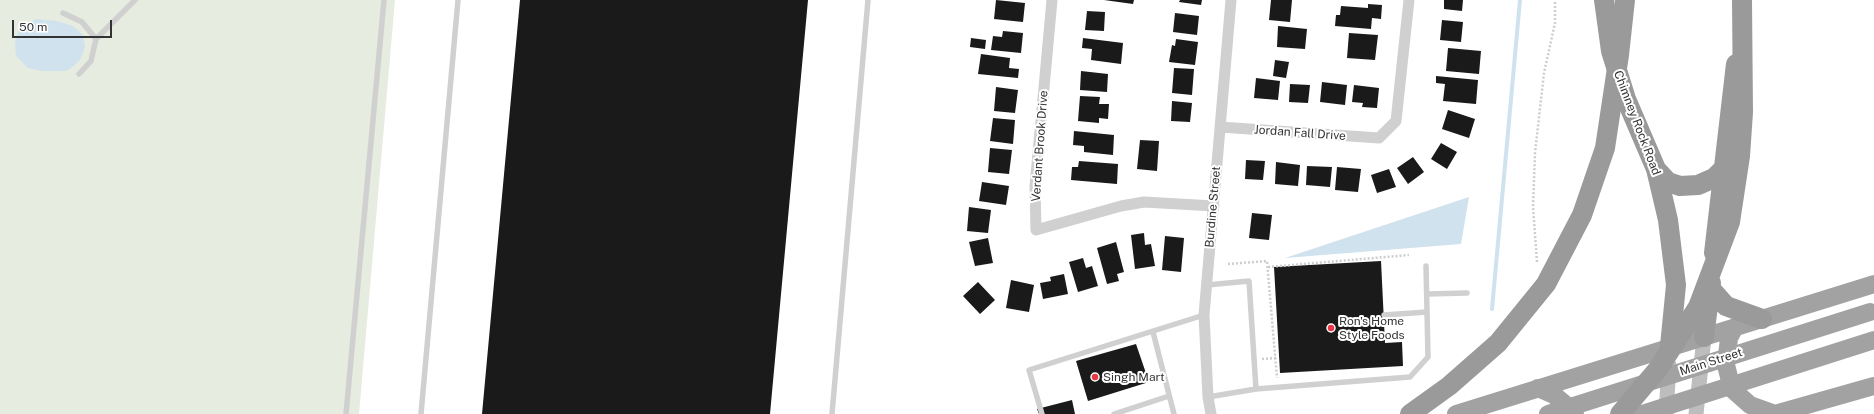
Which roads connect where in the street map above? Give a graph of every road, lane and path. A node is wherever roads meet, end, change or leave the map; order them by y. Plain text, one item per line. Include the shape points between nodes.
1 (136, 0) edge
2 (384, 0) edge
3 (458, 0) edge
4 (868, 0) edge
5 (1052, 0) edge
6 (1231, 0) edge
7 (1408, 0) edge
8 (1555, 0) edge
9 (1604, 0) edge
10 (1625, 0) edge
11 (1742, 0) edge
12 (63, 13) dead end
13 (96, 39) junction
14 (79, 74) dead end
15 (1220, 127) junction
16 (1725, 167) junction
17 (1656, 168) junction
18 (1214, 206) junction
19 (1409, 255) dead end
20 (1537, 262) dead end
21 (1228, 264) dead end
22 (1426, 266) dead end
23 (1268, 267) junction
24 (1874, 284) edge
25 (1207, 285) junction
26 (1710, 288) junction
27 (1467, 293) dead end
28 (1427, 294) junction
29 (1872, 311) edge
30 (1428, 312) junction
31 (1384, 315) dead end
32 (1204, 316) junction
33 (1762, 319) junction
34 (1735, 327) junction
35 (1153, 332) junction
36 (1704, 337) junction
37 (1874, 340) edge
38 (1670, 346) junction
39 (1276, 358) junction
40 (1262, 359) dead end
41 (1285, 378) dead end
42 (1874, 386) edge
43 (1538, 388) junction
44 (1256, 389) junction
45 (1169, 396) junction
46 (1208, 397) junction
47 (346, 414) edge
48 (421, 414) edge
49 (832, 414) edge
50 (1042, 414) edge
51 (1114, 414) edge
52 (1174, 414) edge
53 (1211, 414) edge
54 (1410, 414) edge
55 (1456, 414) edge
56 (1548, 414) edge
57 (1575, 414) edge
58 (1620, 414) edge
59 (1642, 414) edge
60 (1666, 414) edge
61 (1696, 414) edge
62 (1775, 414) edge

1 - 13 lane
2 - 47 lane
3 - 48 lane
4 - 49 lane
5 - 18 street, Verdant Brook Drive via 1035,186 1036,230 1144,202
6 - 15 street, Burdine Street
7 - 15 street, Jordan Fall Drive via 1396,121 1379,138
8 - 20 path via 1555,22 1544,73 1535,153 1533,207
9 - 17 highway, Chimney Rock Road via 1610,51 1626,99
10 - 54 highway, bridge via 1604,148 1582,215 1557,264 1546,284 1498,342 1449,386
11 - 16 highway
11 - 58 highway, bridge via 1743,112 1740,156 1730,222 1698,307 1658,369
12 - 13 lane via 82,22
13 - 14 lane via 91,61
15 - 18 street, Burdine Street
16 - 17 highway via 1714,178 1698,185 1680,186 1668,182
16 - 26 highway
17 - 38 highway, Chimney Rock Road via 1668,220 1676,285
18 - 25 street, Burdine Street
19 - 23 path
21 - 23 path via 1267,261
22 - 28 lane
23 - 39 path
24 - 33 highway
25 - 32 street, Burdine Street
25 - 44 lane via 1249,281
26 - 33 highway via 1730,308
26 - 36 highway
27 - 28 lane
28 - 30 lane
29 - 56 highway, Main Street, bridge
30 - 31 lane
30 - 44 lane via 1428,357 1410,377
32 - 35 lane
32 - 46 street, Burdine Street
33 - 34 highway
34 - 36 highway
34 - 62 highway via 1729,338 1726,365 1732,389 1750,405
35 - 45 lane
35 - 50 lane via 1029,370
36 - 38 highway
36 - 61 main road
37 - 59 highway, bridge
38 - 43 highway
38 - 60 main road, Chimney Rock Road
39 - 40 path
39 - 41 path via 1277,379
42 - 62 highway
43 - 55 highway
43 - 57 highway via 1554,396
44 - 46 lane
45 - 51 lane
45 - 52 lane
46 - 53 street, Burdine Street

